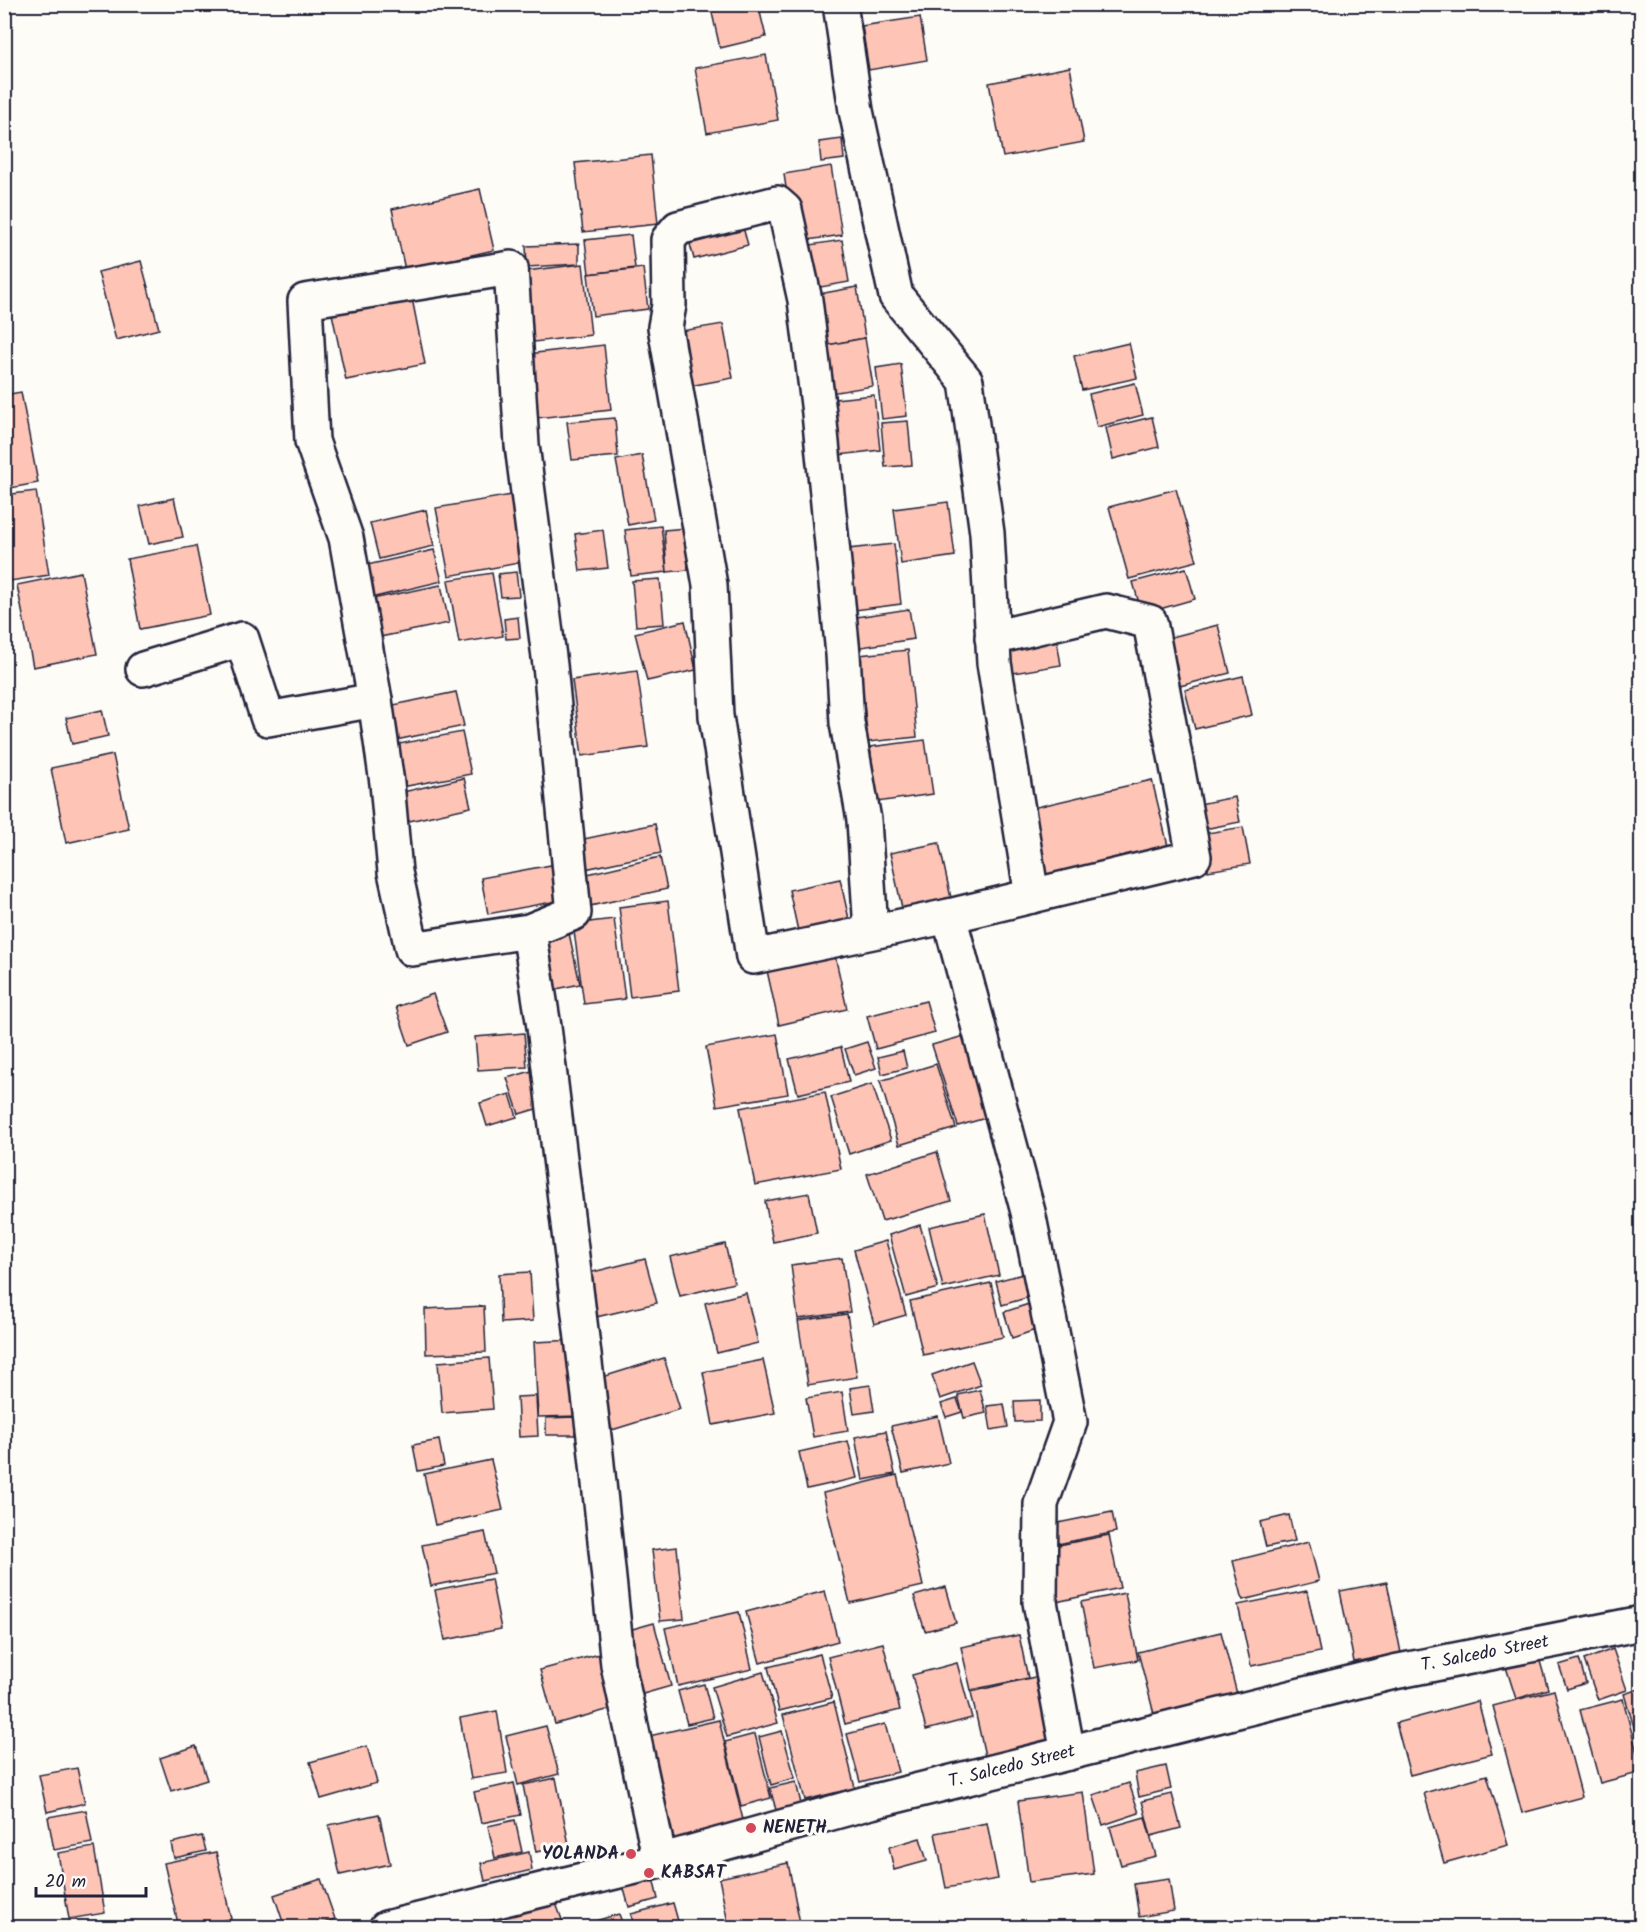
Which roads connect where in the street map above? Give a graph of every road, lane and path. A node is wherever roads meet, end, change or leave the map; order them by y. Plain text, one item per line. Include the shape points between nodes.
1 (840, 4) edge
2 (992, 638) junction
3 (143, 669) dead end
4 (375, 700) junction
5 (1032, 896) junction
6 (949, 916) junction
7 (529, 931) junction
8 (871, 931) junction
9 (1641, 1623) edge
10 (1068, 1753) junction
11 (660, 1861) junction
12 (386, 1928) edge

1 - 2 street via 856,111 896,296 966,381 987,534
2 - 5 street
2 - 5 street via 1106,611 1150,622 1194,857
3 - 4 street via 242,639 268,719
4 - 7 street via 395,872 412,949
4 - 7 street via 346,538 312,441 305,301 511,268 522,445 550,665 574,913
5 - 6 street
6 - 8 street
6 - 10 street via 1028,1212 1070,1422 1041,1504 1040,1602
7 - 11 street via 594,1433 618,1665
8 - 8 street via 864,820 847,723 805,300 785,210 777,203 678,228 668,240 669,305 665,327 710,585 716,716 753,957
9 - 10 street, T. Salcedo Street via 1394,1672
10 - 11 street, T. Salcedo Street via 867,1803
11 - 12 street, T. Salcedo Street

